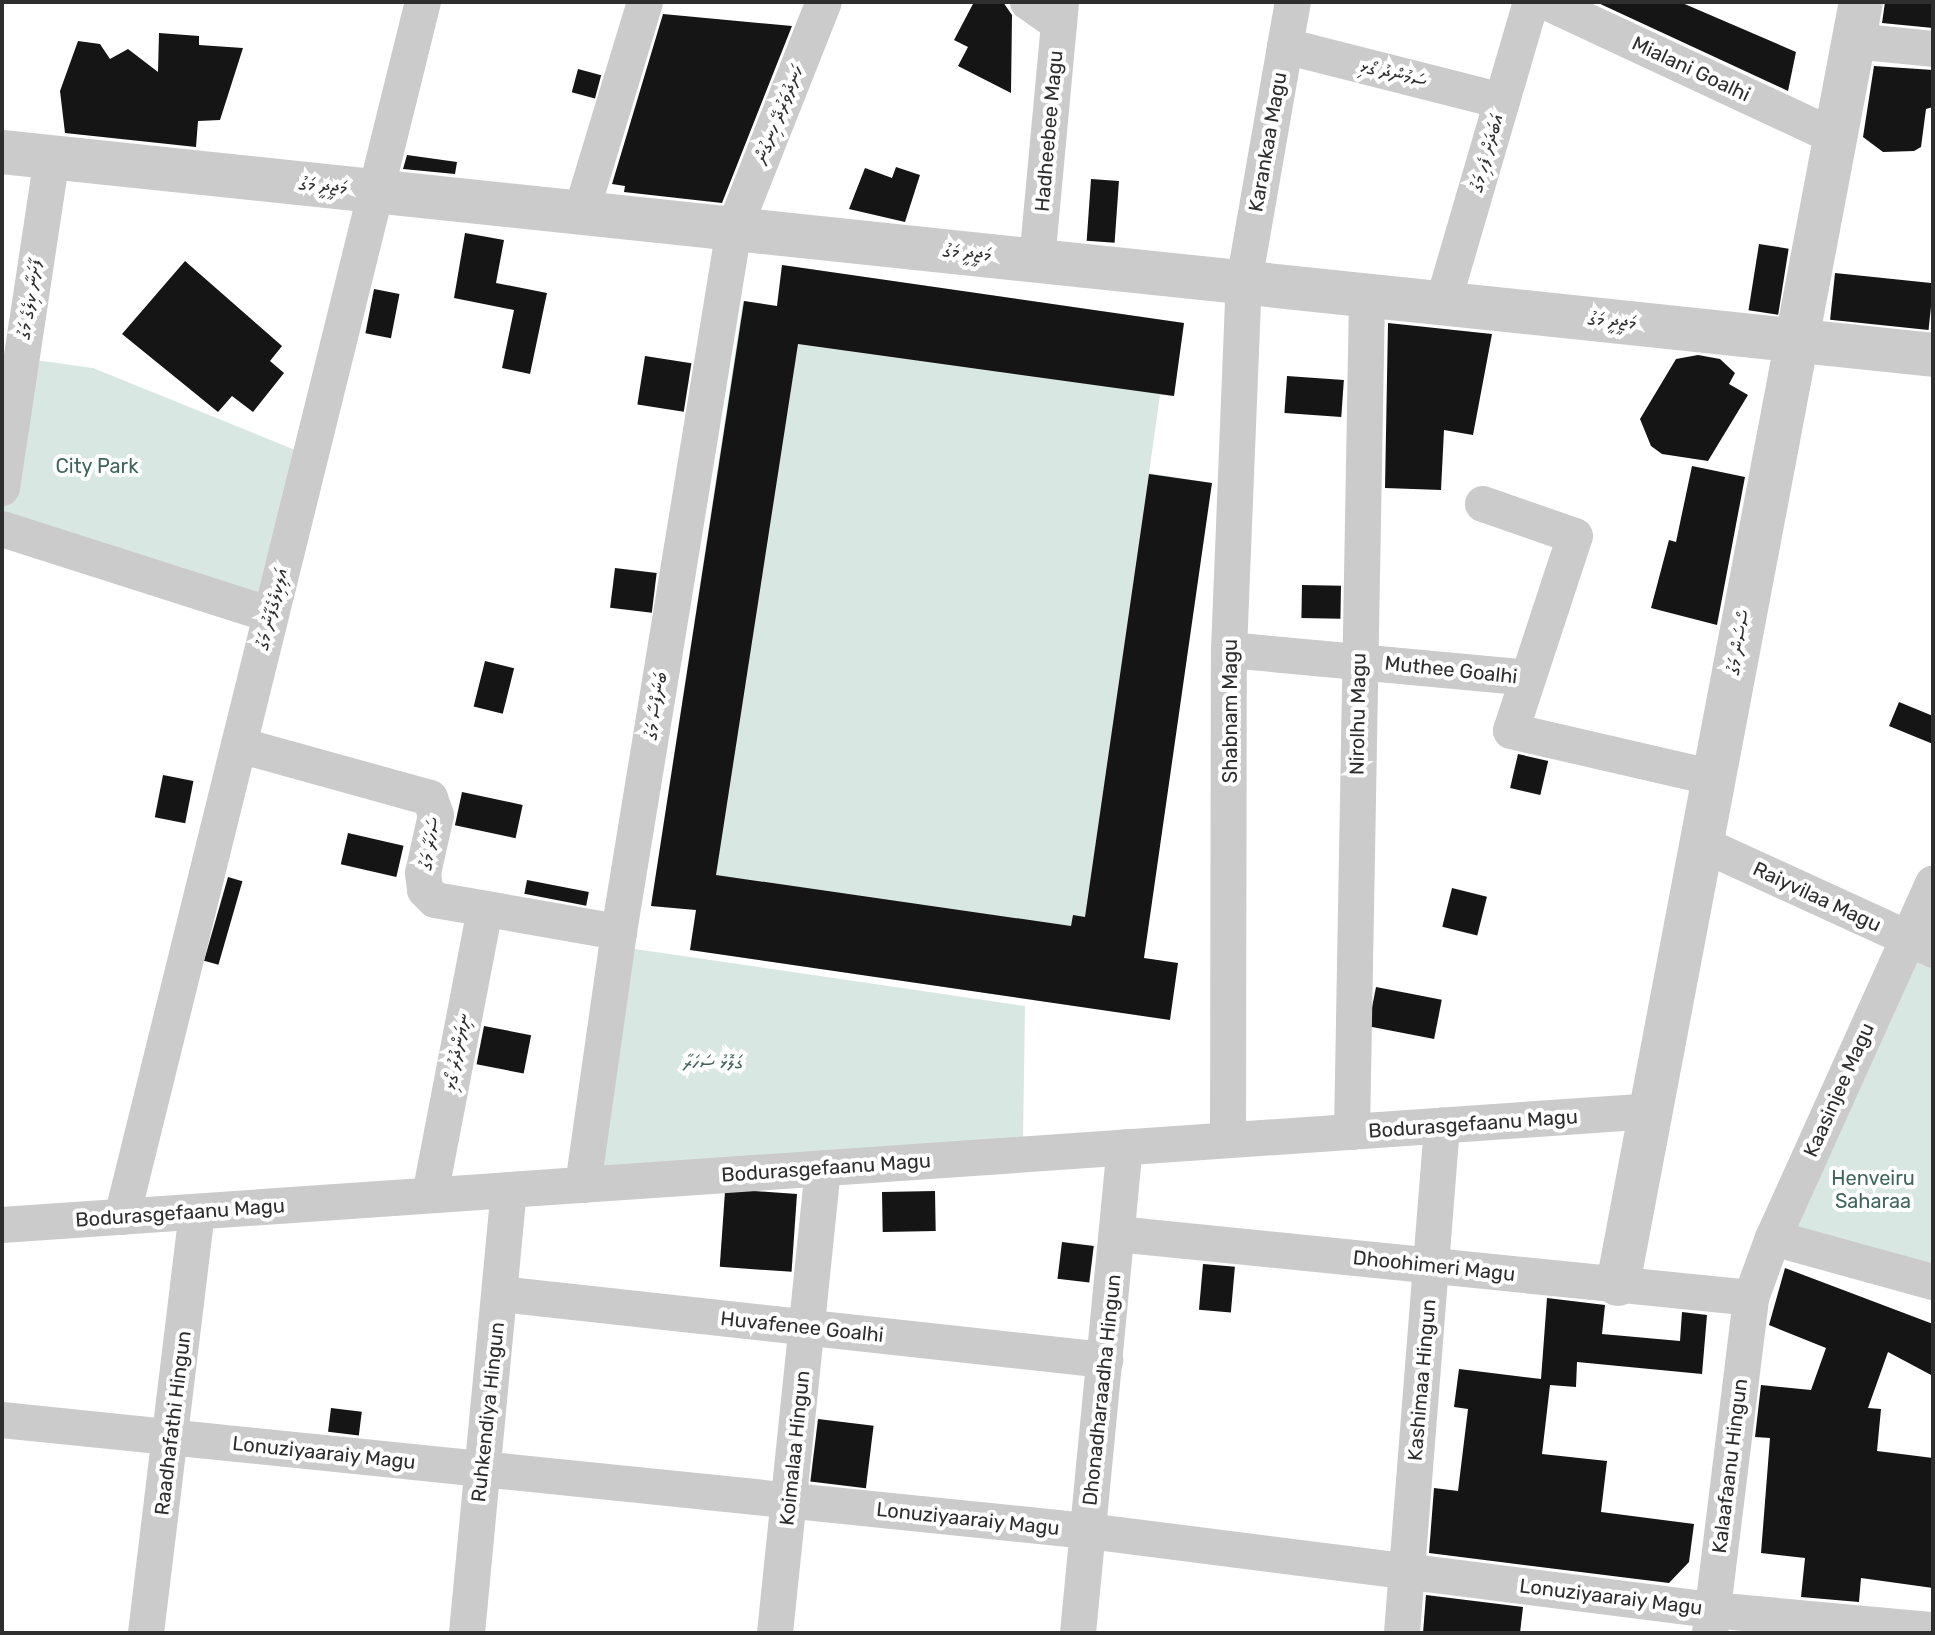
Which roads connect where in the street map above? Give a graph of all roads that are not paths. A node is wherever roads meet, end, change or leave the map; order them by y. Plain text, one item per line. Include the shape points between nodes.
1 (423, 2) edge
2 (645, 2) edge
3 (824, 2) edge
4 (1028, 2) edge
5 (1293, 2) edge
6 (1531, 2) edge
7 (1546, 2) edge
8 (1060, 13) edge
9 (1857, 22) edge
10 (1285, 46) junction
11 (1933, 49) edge
12 (1502, 101) junction
13 (1836, 137) junction
14 (2, 152) edge
15 (52, 157) junction
16 (376, 191) junction
17 (581, 213) junction
18 (734, 229) junction
19 (1037, 261) junction
20 (1244, 282) junction
21 (1367, 295) junction
22 (1443, 303) junction
23 (1797, 340) junction
24 (1933, 355) edge
25 (5, 444) edge
26 (2, 488) edge
27 (1483, 504) dead end
28 (2, 529) edge
29 (271, 615) junction
30 (1229, 650) junction
31 (1359, 661) junction
32 (1528, 678) junction
33 (239, 745) junction
34 (1714, 778) junction
35 (1702, 844) junction
36 (1933, 883) edge
37 (485, 909) junction
38 (619, 932) junction
39 (1920, 945) edge
40 (1651, 1111) junction
41 (1442, 1126) junction
42 (1352, 1132) junction
43 (1228, 1140) junction
44 (1125, 1147) junction
45 (823, 1168) junction
46 (583, 1185) junction
47 (509, 1190) junction
48 (430, 1195) junction
49 (197, 1212) junction
50 (122, 1217) junction
51 (2, 1225) edge
52 (1117, 1234) junction
53 (1773, 1238) junction
54 (1431, 1265) junction
55 (1933, 1282) edge
56 (1618, 1284) junction
57 (500, 1294) junction
58 (1751, 1298) junction
59 (807, 1328) junction
60 (1105, 1360) junction
61 (2, 1420) edge
62 (173, 1437) junction
63 (483, 1469) junction
64 (789, 1500) junction
65 (1088, 1531) junction
66 (1406, 1572) junction
67 (1711, 1622) edge
68 (1933, 1630) edge
69 (146, 1633) edge
70 (467, 1633) edge
71 (775, 1633) edge
72 (1078, 1633) edge
73 (1402, 1633) edge

1 - 16 street, އަލިކިލެގެފާނު މަގު
2 - 17 street
3 - 18 street, ހަނދުވަރުދޭ ހިނގުން
4 - 8 street
5 - 10 street, Karankaa Magu
6 - 12 street, އަބަދަށް ފެހި މަގު
7 - 13 street, Mialani Goalhi
8 - 19 street, Hadheebee Magu
9 - 11 street
9 - 13 street, ސޯސަން މަގު
10 - 12 street, ސަމުންދު ގޯޅި
10 - 20 street, Karankaa Magu
12 - 22 street, އަބަދަށް ފެހި މަގު
13 - 23 street, ސޯސަން މަގު
14 - 15 street, މަޖީދީ މަގު
15 - 16 street, މަޖީދީ މަގު
15 - 25 street, ފާށަނާ ކިލެގެ މަގު
16 - 17 street, މަޖީދީ މަގު
16 - 29 street, އަލިކިލެގެފާނު މަގު
17 - 18 street, މަޖީދީ މަގު
18 - 19 street, މަޖީދީ މަގު
18 - 38 street, ބަނަފްސާ މަގު
19 - 20 street, މަޖީދީ މަގު
20 - 21 street, މަޖީދީ މަގު
20 - 30 street, Shabnam Magu
21 - 22 street, މަޖީދީ މަގު
21 - 31 street, Nirolhu Magu
22 - 23 street, މަޖީދީ މަގު
23 - 24 street, މަޖީދީ މަގު
23 - 34 street, ސޯސަން މަގު
25 - 26 street, ފާށަނާ ކިލެގެ މަގު
27 - 32 street, Muthee Goalhi via 1575,536
28 - 29 street
29 - 33 street, އަލިކިލެގެފާނު މަގު
30 - 31 street, Muthee Goalhi
30 - 43 street, Shabnam Magu
31 - 32 street, Muthee Goalhi
31 - 42 street, Nirolhu Magu
32 - 34 street, Muthee Goalhi via 1511,731
33 - 37 street, ސަހަރާ މަގު via 430,798 436,815 423,873 425,890 435,900
33 - 50 street, އަލިކިލެގެފާނު މަގު
34 - 35 street, ސޯސަން މަގު
35 - 39 street, Raiyvilaa Magu
35 - 40 street, ސޯސަން މަގު
36 - 39 street, Kaasinjee Magu
37 - 38 street, ސަހަރާ މަގު
37 - 48 street, ނިޔަންދުރު ގޯޅި
38 - 46 street, ބަނަފްސާ މަގު
39 - 53 street, Kaasinjee Magu
40 - 41 street, Bodurasgefaanu Magu
40 - 56 street, ސޯސަން މަގު
41 - 42 street, Bodurasgefaanu Magu
41 - 54 street, Kashimaa Hingun
42 - 43 street, Bodurasgefaanu Magu
43 - 44 street, Bodurasgefaanu Magu
44 - 45 street, Bodurasgefaanu Magu
44 - 52 street, Dhonadharaadha Hingun
45 - 46 street, Bodurasgefaanu Magu
45 - 59 street, Koimalaa Hingun
46 - 47 street, Bodurasgefaanu Magu
47 - 48 street, Bodurasgefaanu Magu
47 - 57 street, Ruhkendiya Hingun
48 - 49 street, Bodurasgefaanu Magu
49 - 50 street, Bodurasgefaanu Magu
49 - 62 street, Raadhafathi Hingun
50 - 51 street, Bodurasgefaanu Magu
52 - 54 street, Dhoohimeri Magu
52 - 60 street, Dhonadharaadha Hingun
53 - 55 street
53 - 58 street, Kaasinjee Magu
54 - 56 street, Dhoohimeri Magu
54 - 66 street, Kashimaa Hingun
56 - 58 street, Dhoohimeri Magu
57 - 59 street, Huvafenee Goalhi
57 - 63 street, Ruhkendiya Hingun
58 - 67 street, Kalaafaanu Hingun
59 - 60 street, Huvafenee Goalhi
59 - 64 street, Koimalaa Hingun
60 - 65 street, Dhonadharaadha Hingun
61 - 62 street, Lonuziyaaraiy Magu
62 - 63 street, Lonuziyaaraiy Magu
62 - 69 street, Raadhafathi Hingun
63 - 64 street, Lonuziyaaraiy Magu
63 - 70 street, Ruhkendiya Hingun
64 - 65 street, Lonuziyaaraiy Magu
64 - 71 street, Koimalaa Hingun
65 - 66 street, Lonuziyaaraiy Magu
65 - 72 street, Dhonadharaadha Hingun
66 - 67 street, Lonuziyaaraiy Magu
66 - 73 street, Kashimaa Hingun
67 - 68 street, Lonuziyaaraiy Magu

